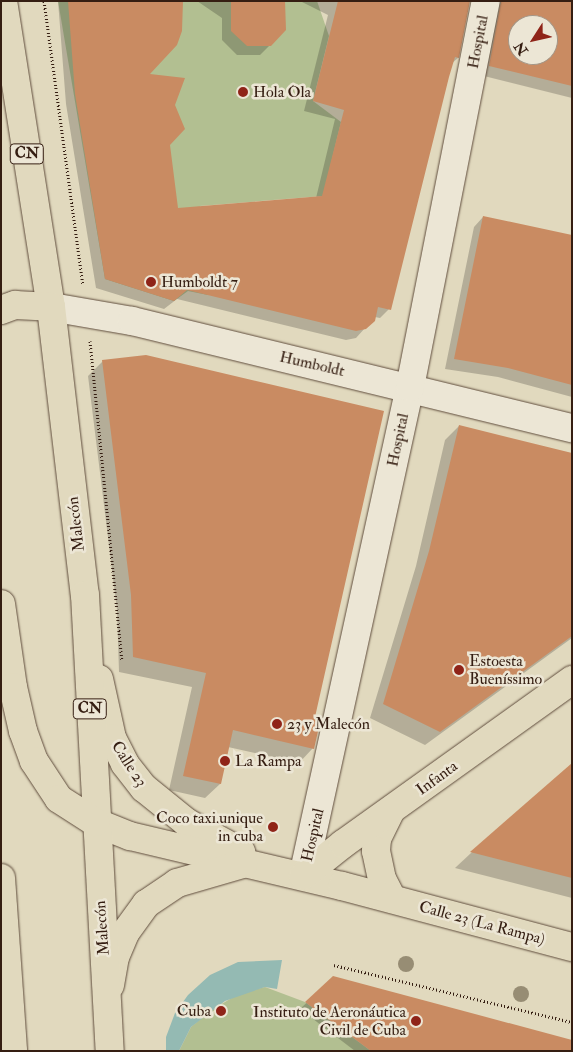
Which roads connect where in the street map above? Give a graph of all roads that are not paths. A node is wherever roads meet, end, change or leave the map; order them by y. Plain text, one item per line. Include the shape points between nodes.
1 (3, 1) edge
2 (486, 1) edge
3 (52, 307) junction
4 (1, 310) edge
5 (410, 387) junction
6 (572, 428) edge
7 (85, 595) junction
8 (1, 604) edge
9 (572, 680) edge
10 (390, 812) junction
11 (95, 822) junction
12 (268, 868) junction
13 (303, 876) junction
14 (1, 878) edge
15 (392, 899) junction
16 (572, 947) edge
17 (107, 1004) junction
18 (13, 1051) edge
19 (110, 1051) edge

1 - 3 main road, Malecón / CN
2 - 5 street, Hospital
3 - 4 main road via 15,306
3 - 5 street, Humboldt via 132,321
3 - 7 main road, Malecón / CN
5 - 6 street, Humboldt
5 - 13 street, Hospital
7 - 11 main road, Malecón / CN
7 - 12 main road, Calle 23 via 104,710 112,738 125,764 164,807
8 - 11 main road, Calle 23 via 13,687 23,731 34,760 59,799
9 - 10 main road, Infanta
10 - 13 main road, Infanta
10 - 15 main road via 377,839 376,851 382,879
11 - 12 main road, Calle 23 via 130,836
11 - 17 main road, Malecón / CN
12 - 13 main road, Calle 23
12 - 17 main road via 241,864 177,883 159,893 136,915 125,933 115,957
13 - 15 main road, Calle 23
14 - 18 main road
15 - 16 main road, Calle 23 (La Rampa)
17 - 19 main road, Malecón / CN

